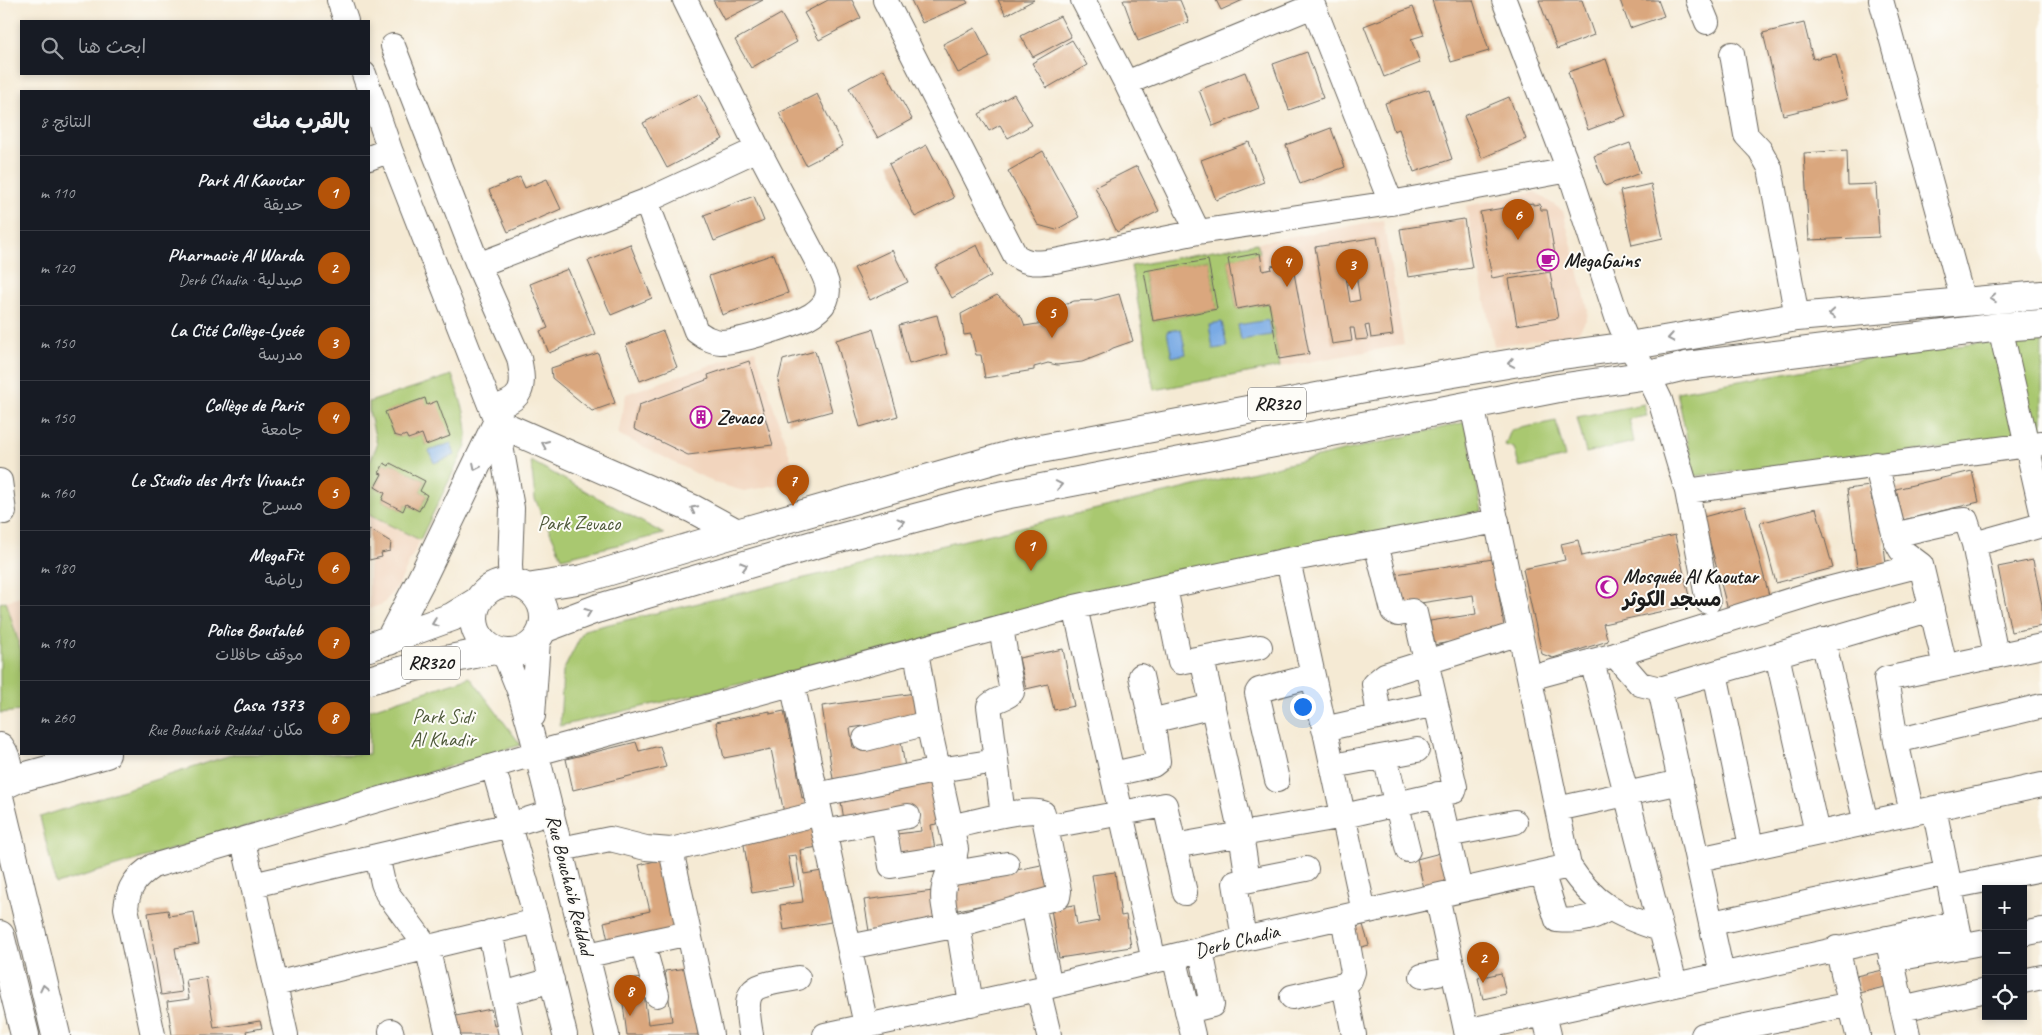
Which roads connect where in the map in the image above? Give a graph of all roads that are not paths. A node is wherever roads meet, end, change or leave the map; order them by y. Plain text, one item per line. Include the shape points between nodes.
1 (339, 0) edge
2 (685, 0) edge
3 (885, 0) edge
4 (1084, 0) edge
5 (1504, 0) edge
6 (1698, 0) edge
7 (1881, 0) edge
8 (1312, 3) edge
9 (346, 20) edge
10 (1708, 22) dead end
11 (393, 46) dead end
12 (1732, 54) dead end
13 (364, 75) edge
14 (1126, 83) junction
15 (367, 90) edge
16 (370, 104) edge
17 (758, 149) junction
18 (380, 154) edge
19 (1568, 170) junction
20 (646, 201) junction
21 (1391, 203) junction
22 (1198, 232) junction
23 (478, 265) junction
24 (2042, 295) edge
25 (1963, 301) junction
26 (1797, 317) junction
27 (2042, 324) edge
28 (2000, 327) junction
29 (1629, 346) junction
30 (1648, 375) junction
31 (1472, 405) junction
32 (495, 416) junction
33 (2034, 443) edge
34 (1876, 464) junction
35 (0, 481) edge
36 (1687, 491) junction
37 (8, 510) edge
38 (2042, 512) edge
39 (1497, 521) junction
40 (2042, 525) edge
41 (736, 533) junction
42 (1894, 535) junction
43 (1376, 544) junction
44 (1974, 544) junction
45 (1288, 560) junction
46 (1921, 565) junction
47 (519, 586) junction
48 (1165, 588) junction
49 (478, 601) junction
50 (1708, 602) dead end
51 (1075, 607) junction
52 (1932, 609) junction
53 (1001, 628) junction
54 (1520, 633) junction
55 (540, 635) junction
56 (1823, 640) junction
57 (379, 644) edge
58 (2042, 646) edge
59 (1260, 647) dead end
60 (916, 651) junction
61 (499, 652) junction
62 (1615, 655) junction
63 (1777, 655) junction
64 (1996, 655) junction
65 (1202, 659) junction
66 (1592, 661) junction
67 (1426, 662) junction
68 (1945, 666) junction
69 (1715, 673) junction
70 (1141, 676) dead end
71 (1313, 676) junction
72 (1530, 678) junction
73 (370, 680) edge
74 (792, 683) junction
75 (1660, 689) junction
76 (1436, 704) junction
77 (1213, 706) junction
78 (2042, 706) edge
79 (1379, 716) junction
80 (1151, 721) junction
81 (928, 723) junction
82 (1324, 729) junction
83 (865, 739) dead end
84 (1896, 741) junction
85 (0, 742) edge
86 (20, 744) edge
87 (535, 744) junction
88 (0, 747) edge
89 (1417, 750) dead end
90 (102, 755) edge
91 (1385, 756) junction
92 (996, 761) junction
93 (493, 766) junction
94 (1333, 766) junction
95 (939, 770) junction
96 (1113, 774) junction
97 (1278, 780) dead end
98 (1681, 782) junction
99 (2042, 785) edge
100 (1, 791) edge
101 (1438, 794) junction
102 (1626, 795) junction
103 (1397, 803) junction
104 (1934, 808) junction
105 (1557, 809) junction
106 (552, 812) junction
107 (1121, 812) junction
108 (820, 813) junction
109 (1912, 813) junction
110 (1003, 815) junction
111 (908, 816) dead end
112 (1344, 816) junction
113 (883, 821) junction
114 (1515, 822) dead end
115 (1866, 823) junction
116 (510, 825) junction
117 (951, 827) junction
118 (1046, 827) junction
119 (1241, 834) junction
120 (1817, 834) junction
121 (1447, 835) junction
122 (243, 841) junction
123 (1174, 846) junction
124 (1751, 846) junction
125 (562, 848) junction
126 (671, 850) junction
127 (1408, 850) dead end
128 (377, 856) junction
129 (1699, 859) junction
130 (1007, 864) dead end
131 (951, 865) junction
132 (1569, 866) junction
133 (1306, 869) dead end
134 (2042, 869) edge
135 (1542, 872) junction
136 (1248, 880) junction
137 (1948, 880) junction
138 (254, 885) junction
139 (1460, 890) junction
140 (1185, 893) dead end
141 (1437, 896) junction
142 (1033, 905) junction
143 (1609, 908) junction
144 (1353, 914) junction
145 (537, 920) junction
146 (1712, 923) junction
147 (1957, 923) junction
148 (953, 926) junction
149 (1660, 929) junction
150 (2042, 930) edge
151 (490, 932) junction
152 (690, 933) junction
153 (2027, 933) edge
154 (0, 934) edge
155 (1244, 939) junction
156 (1982, 943) edge
157 (643, 944) junction
158 (1962, 946) junction
159 (427, 947) junction
160 (849, 947) junction
161 (1837, 948) junction
162 (1889, 949) junction
163 (1201, 951) junction
164 (588, 955) junction
165 (1164, 958) junction
166 (1453, 970) junction
167 (1722, 974) junction
168 (1422, 976) dead end
169 (2042, 977) edge
170 (798, 978) dead end
171 (552, 980) junction
172 (2027, 980) edge
173 (275, 984) junction
174 (1344, 984) junction
175 (1675, 984) junction
176 (1044, 987) junction
177 (1982, 991) edge
178 (503, 994) junction
179 (657, 996) dead end
180 (1292, 997) dead end
181 (971, 1004) junction
182 (1851, 1004) junction
183 (1902, 1009) junction
184 (1187, 1011) junction
185 (1547, 1024) edge
186 (866, 1025) junction
187 (1467, 1033) edge
188 (25, 1035) edge
189 (56, 1035) edge
190 (153, 1035) edge
191 (286, 1035) edge
192 (448, 1035) edge
193 (511, 1035) edge
194 (565, 1035) edge
195 (607, 1035) edge
196 (711, 1035) edge
197 (751, 1035) edge
198 (824, 1035) edge
199 (1050, 1035) edge
200 (1193, 1035) edge
201 (1354, 1035) edge
202 (1703, 1035) edge
203 (1858, 1035) edge
204 (1908, 1035) edge

1 - 9 street
2 - 17 street
3 - 22 street via 1015,255 1022,261 1033,264 1055,261
4 - 14 street
5 - 19 street
6 - 10 street
7 - 25 street
8 - 14 street
8 - 21 street
11 - 23 street
12 - 26 street via 1746,135 1770,168
13 - 15 street
14 - 22 street
16 - 18 street
17 - 20 street
17 - 20 street via 828,284 821,307 806,318 721,342 707,339 696,331
18 - 32 street
19 - 21 street
19 - 29 street
20 - 23 street
21 - 22 street
23 - 32 street via 519,358 522,372 520,390 514,400
24 -> 25 main road, RR320
25 -> 26 main road, RR320
26 -> 29 main road, RR320
27 - 28 main road, RR320
28 - 30 main road, RR320 via 1686,366
28 - 33 street
29 - 30 street
29 -> 41 main road, RR320 via 1370,386 1014,454
30 - 31 main road, RR320
30 - 36 street via 1660,400
31 - 39 street
55 -> 31 main road, RR320 via 596,609 813,545 994,497
41 -> 32 main road via 694,509
32 - 47 street via 512,508 510,565
32 -> 57 main road via 421,580
33 - 34 street
33 - 38 street
34 - 36 street
34 - 42 street
35 - 37 street
36 - 50 street
39 - 43 street
39 - 54 street
40 - 44 street
41 - 47 main road, RR320 via 583,579
42 - 44 street via 1964,520 1968,522
42 - 46 street via 1901,550
43 - 45 street
43 - 67 street via 1393,611 1398,614 1414,612
44 - 64 street
45 - 48 street
45 - 71 street
46 - 52 street
46 - 62 street via 1820,591
47 - 49 main road, RR320 via 501,584
47 - 55 main road via 537,597 544,610
48 - 51 street
48 - 65 street via 1179,660 1183,663
49 -> 57 main road, RR320 via 452,617
49 - 61 main road, RR320 via 474,612 478,635 485,644
51 - 53 street
51 - 96 street
52 - 56 street
52 - 68 street
53 - 60 street
53 - 92 street via 1012,692 989,706
54 - 67 street
54 - 72 street
55 - 61 main road, RR320 via 523,651
55 - 87 street, Rue Bouchaib Reddad
56 - 63 street
56 - 115 street
58 - 64 street
59 - 65 street
60 - 74 street
60 - 81 street
61 - 73 main road, RR320 via 426,664
61 - 87 street, Rue Bouchaib Reddad via 520,693
62 - 66 street
62 - 75 street via 1640,684
63 - 69 street
63 - 120 street
64 - 68 street
65 - 77 street
66 - 72 street
66 - 102 street
67 - 76 street
67 - 79 street via 1378,679 1373,690
68 - 84 street via 1886,678
69 - 75 street
69 - 124 street
70 - 80 street
71 - 82 street
71 - 97 street via 1257,693
72 - 105 street
74 - 87 street
74 - 108 street
75 - 98 street
76 - 79 street
76 - 101 street via 1455,789
77 - 80 street
77 - 119 street
78 - 84 street
79 - 82 street
80 - 96 street via 1156,764
81 - 83 street
81 - 95 street
82 - 94 street
84 - 109 street
85 - 86 main road
87 - 93 street
87 - 106 street, Rue Bouchaib Reddad
88 - 100 main road via 8,766
89 - 91 street
90 - 100 main road via 19,778
91 - 94 street
91 - 103 street
92 - 95 street
92 - 110 street
93 - 116 street
93 - 122 street
94 - 112 street
95 - 108 street
95 - 117 street
96 - 107 street
98 - 102 street
98 - 129 street
99 - 104 street
189 -> 100 main road
101 - 103 street
101 - 121 street
102 - 105 street
102 - 149 street
103 - 112 street
103 - 127 street
104 - 109 street
104 - 137 street
105 - 132 street
106 - 116 street
106 - 125 street, Rue Bouchaib Reddad
107 - 118 street
107 - 123 street via 1165,805
107 - 165 street
108 - 113 street
108 - 126 street
108 - 160 street
109 - 115 street
110 - 117 street
110 - 118 street via 1039,811 1043,813
111 - 113 street
112 - 119 street
112 - 144 street
113 - 131 street via 891,866
114 - 121 street
115 - 120 street
116 - 128 street
116 - 145 street
117 - 131 street via 956,849
118 - 142 street via 1059,895
119 - 123 street
119 - 136 street
120 - 124 street
121 - 139 street
122 - 138 street
122 - 190 street via 153,866 129,889 126,908
123 - 140 street
124 - 129 street
125 - 126 street via 610,839
125 - 164 street, Rue Bouchaib Reddad
126 - 152 street
128 - 138 street
128 - 159 street via 387,893
129 - 146 street
130 - 131 street
131 - 148 street via 943,900
132 - 135 street, Derb Chadia
132 - 143 street via 1581,884
133 - 136 street
134 - 137 street
135 - 139 street, Derb Chadia
135 - 143 street via 1557,920 1598,916
136 - 155 street via 1234,885
137 - 146 street
137 - 147 street
138 - 173 street
139 - 141 street, Derb Chadia
141 - 144 street, Derb Chadia
141 - 166 street
142 - 148 street
142 - 176 street
143 - 149 street via 1630,920
144 - 155 street, Derb Chadia
144 - 174 street via 1353,972
145 - 151 street
145 - 171 street
146 - 167 street
147 - 158 street
147 - 162 street
148 - 160 street
148 - 181 street
149 - 175 street
150 - 153 street
151 - 159 street
151 - 178 street
152 - 157 street
152 - 196 street
154 - 188 main road
155 - 163 street, Derb Chadia
156 - 158 street
157 - 164 street
157 - 179 street
158 - 162 street
159 - 173 street
159 - 192 street
160 - 186 street
161 - 162 street
161 - 167 street
161 - 182 street
162 - 183 street
163 - 165 street, Derb Chadia
163 - 184 street via 1212,1005
164 - 195 street, Rue Bouchaib Reddad
165 - 176 street, Derb Chadia
165 - 184 street
166 - 168 street
166 - 187 street
167 - 175 street
169 - 172 street
170 - 197 street via 755,989 747,1001
171 - 178 street
171 - 194 street
173 - 191 street
174 - 180 street
174 - 201 street
175 - 185 street
176 - 181 street, Derb Chadia
176 - 199 street
177 - 183 street
178 - 193 street
181 - 186 street, Derb Chadia
182 - 202 street
182 - 203 street
183 - 204 street
184 - 200 street
185 - 187 street
186 - 198 street, Derb Chadia

